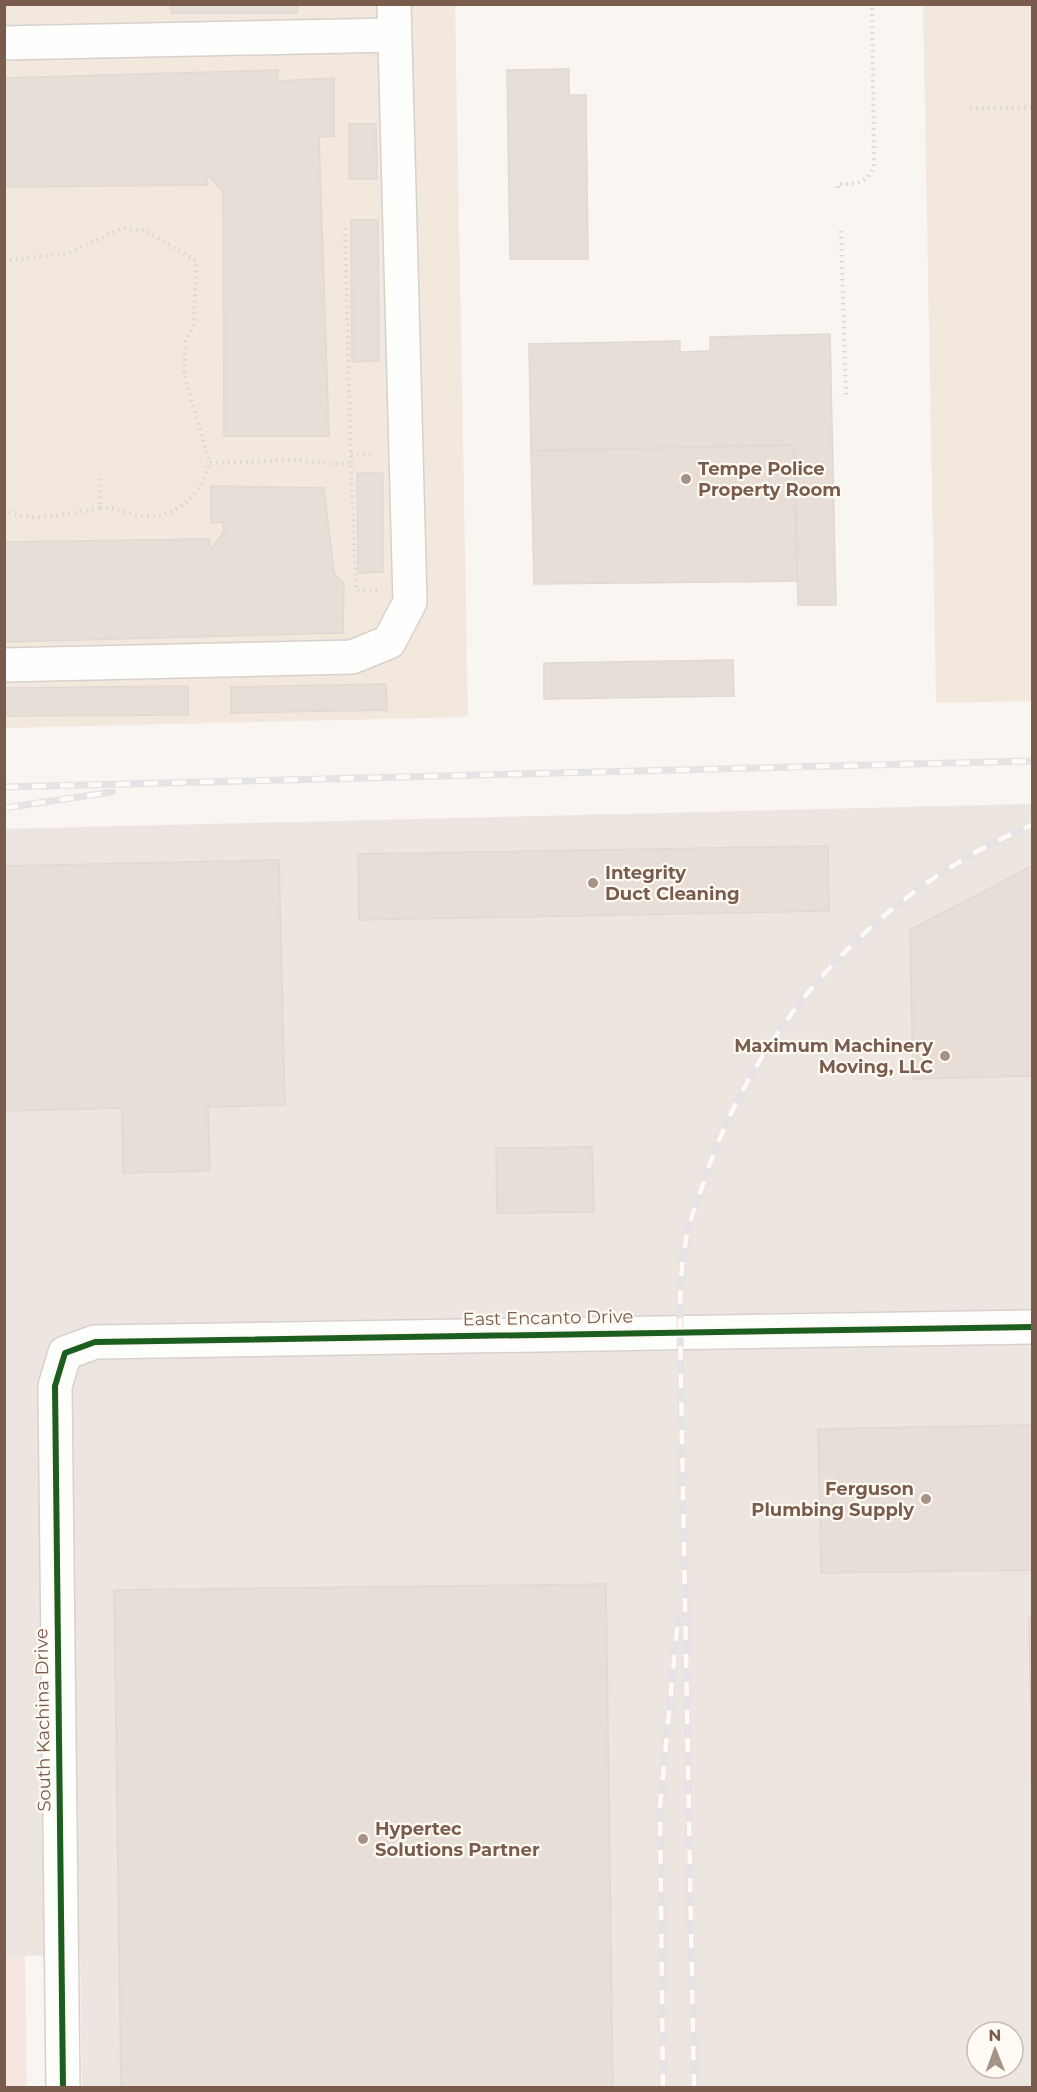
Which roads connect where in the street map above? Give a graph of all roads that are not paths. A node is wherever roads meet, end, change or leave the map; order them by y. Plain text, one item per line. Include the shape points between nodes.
1 (394, 20) edge
2 (4, 43) edge
3 (4, 665) edge
4 (1032, 1327) edge
5 (65, 1353) joint
6 (63, 2088) edge

1 - 2 street
1 - 3 street via 410,602 389,642 352,657
4 - 5 street, East Encanto Drive via 95,1342
5 - 6 street, South Kachina Drive via 55,1386

